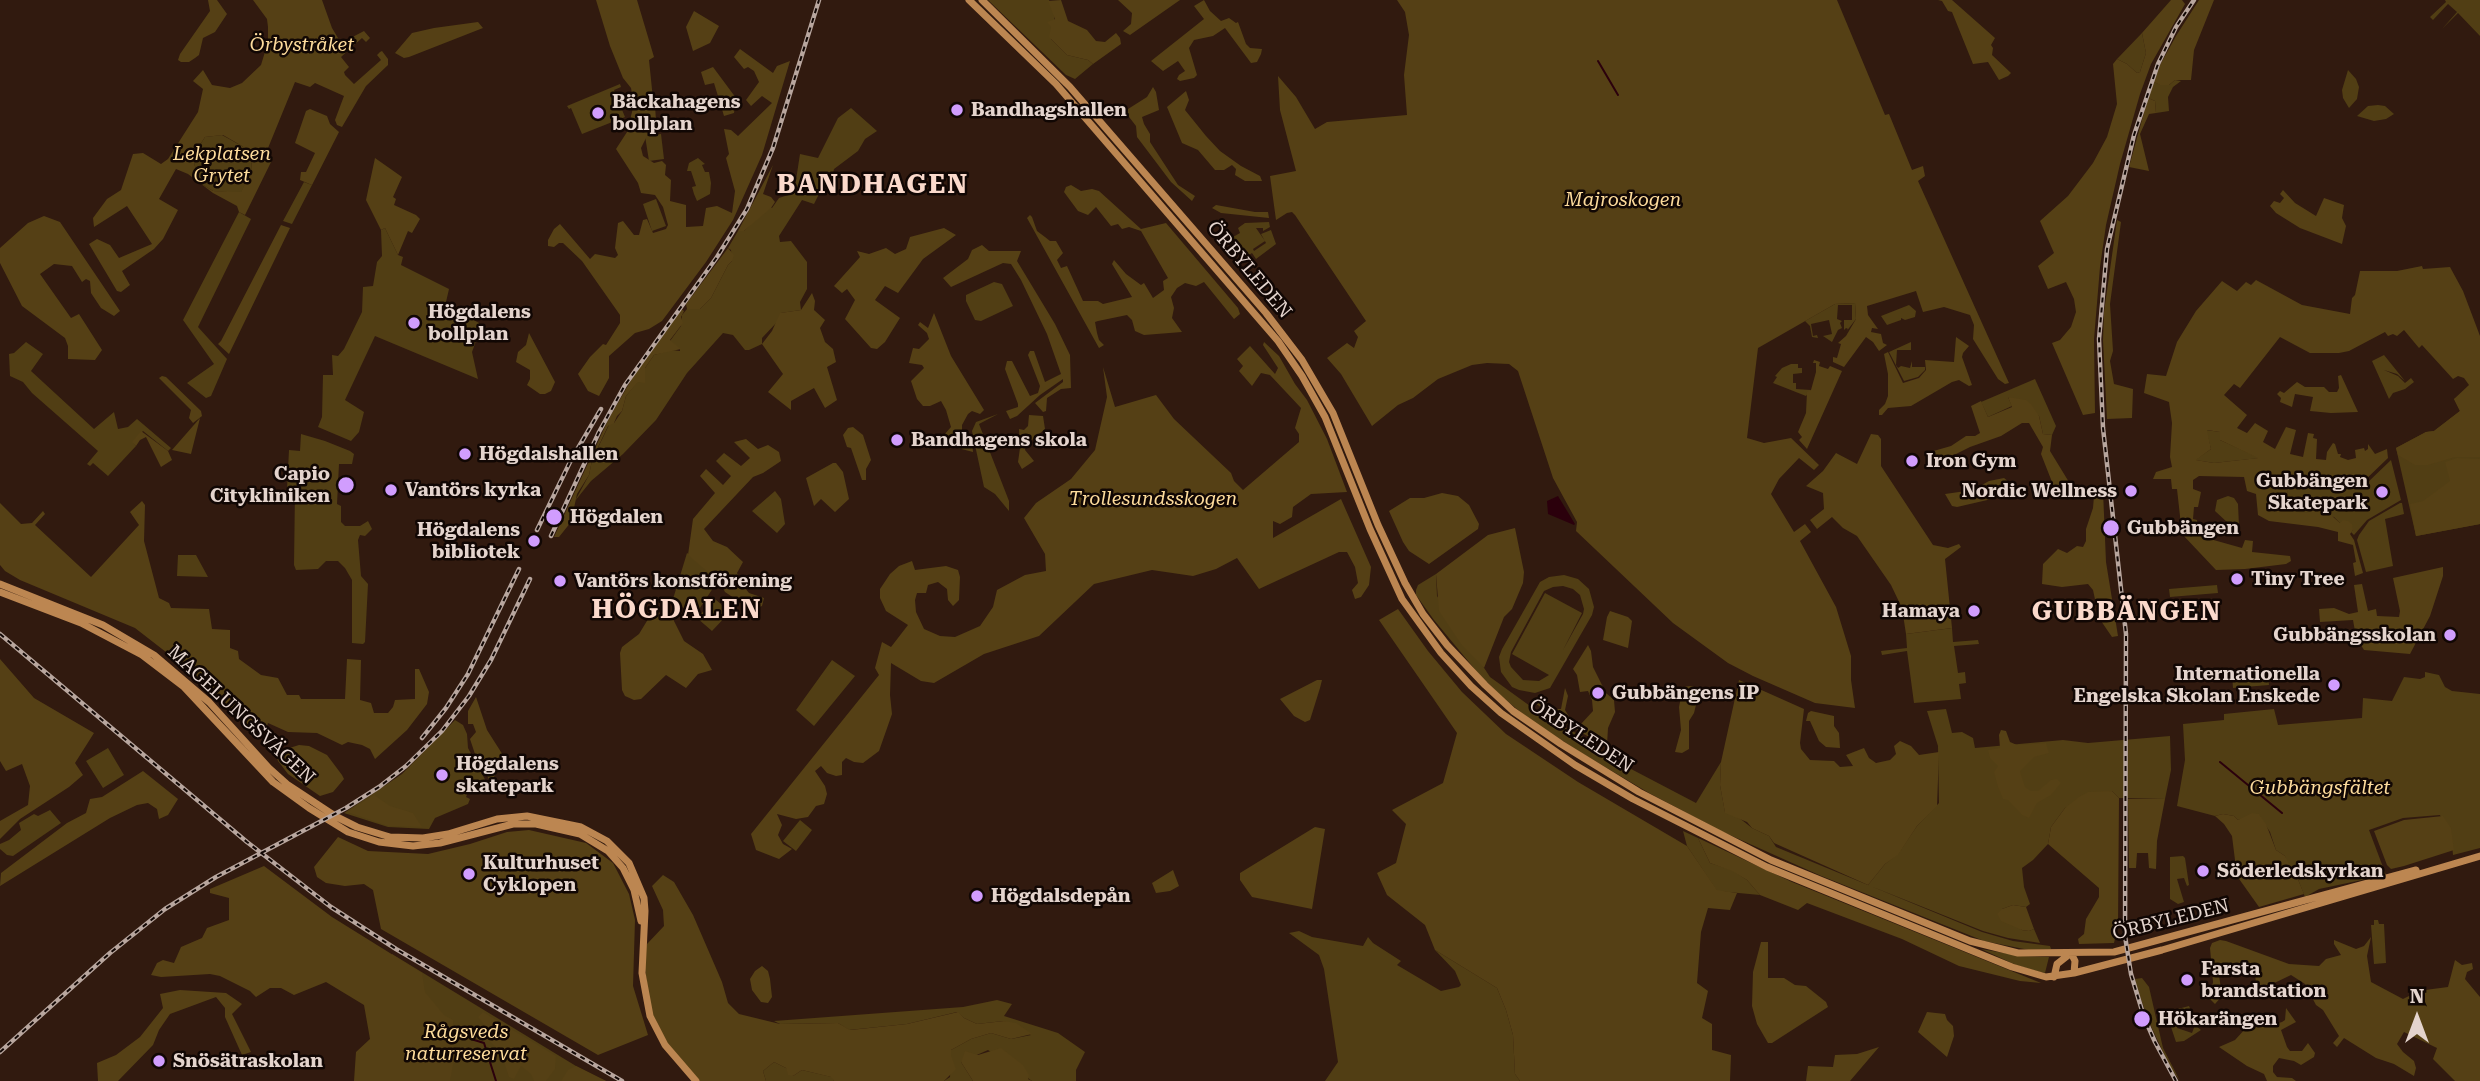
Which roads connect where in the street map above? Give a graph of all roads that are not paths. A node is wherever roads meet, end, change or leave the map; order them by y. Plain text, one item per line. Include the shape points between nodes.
1 (969, 0) edge
2 (982, 0) edge
3 (1405, 583) junction
4 (0, 584) edge
5 (1396, 588) junction
6 (0, 592) edge
7 (2480, 853) edge
8 (643, 933) junction
9 (2162, 944) dead end
10 (2071, 953) junction
11 (2087, 970) junction
12 (2074, 973) junction
13 (2054, 977) junction
14 (696, 1081) edge

1 - 5 main road, ÖRBYLEDEN via 1056,85 1278,341 1325,417
2 - 3 main road, ÖRBYLEDEN via 1070,86 1302,360 1333,413
3 - 5 main road
3 - 10 main road, ÖRBYLEDEN via 1447,645 1513,711 1639,792 1770,860 1970,941 2018,953
4 - 8 main road, MAGELUNGSVÄGEN via 103,625 154,655 209,702 288,785 357,827 415,839 527,816 574,824 595,833 624,857 635,873 644,898
5 - 13 main road, ÖRBYLEDEN via 1428,637 1471,686 1575,765 1767,867 2026,972
6 - 8 main road, MAGELUNGSVÄGEN via 91,628 152,662 184,687 273,782 355,835 388,844 423,846 529,823 588,837 623,868 637,900
7 - 10 main road, ÖRBYLEDEN via 2114,953
7 - 11 main road, ÖRBYLEDEN via 2316,906
8 - 14 main road, MAGELUNGSVÄGEN via 642,973 650,1016 665,1045
9 - 11 main road, ÖRBYLEDEN via 2104,960
10 - 12 main road
10 - 13 main road via 2057,964
11 - 12 main road, ÖRBYLEDEN
12 - 13 main road, ÖRBYLEDEN

